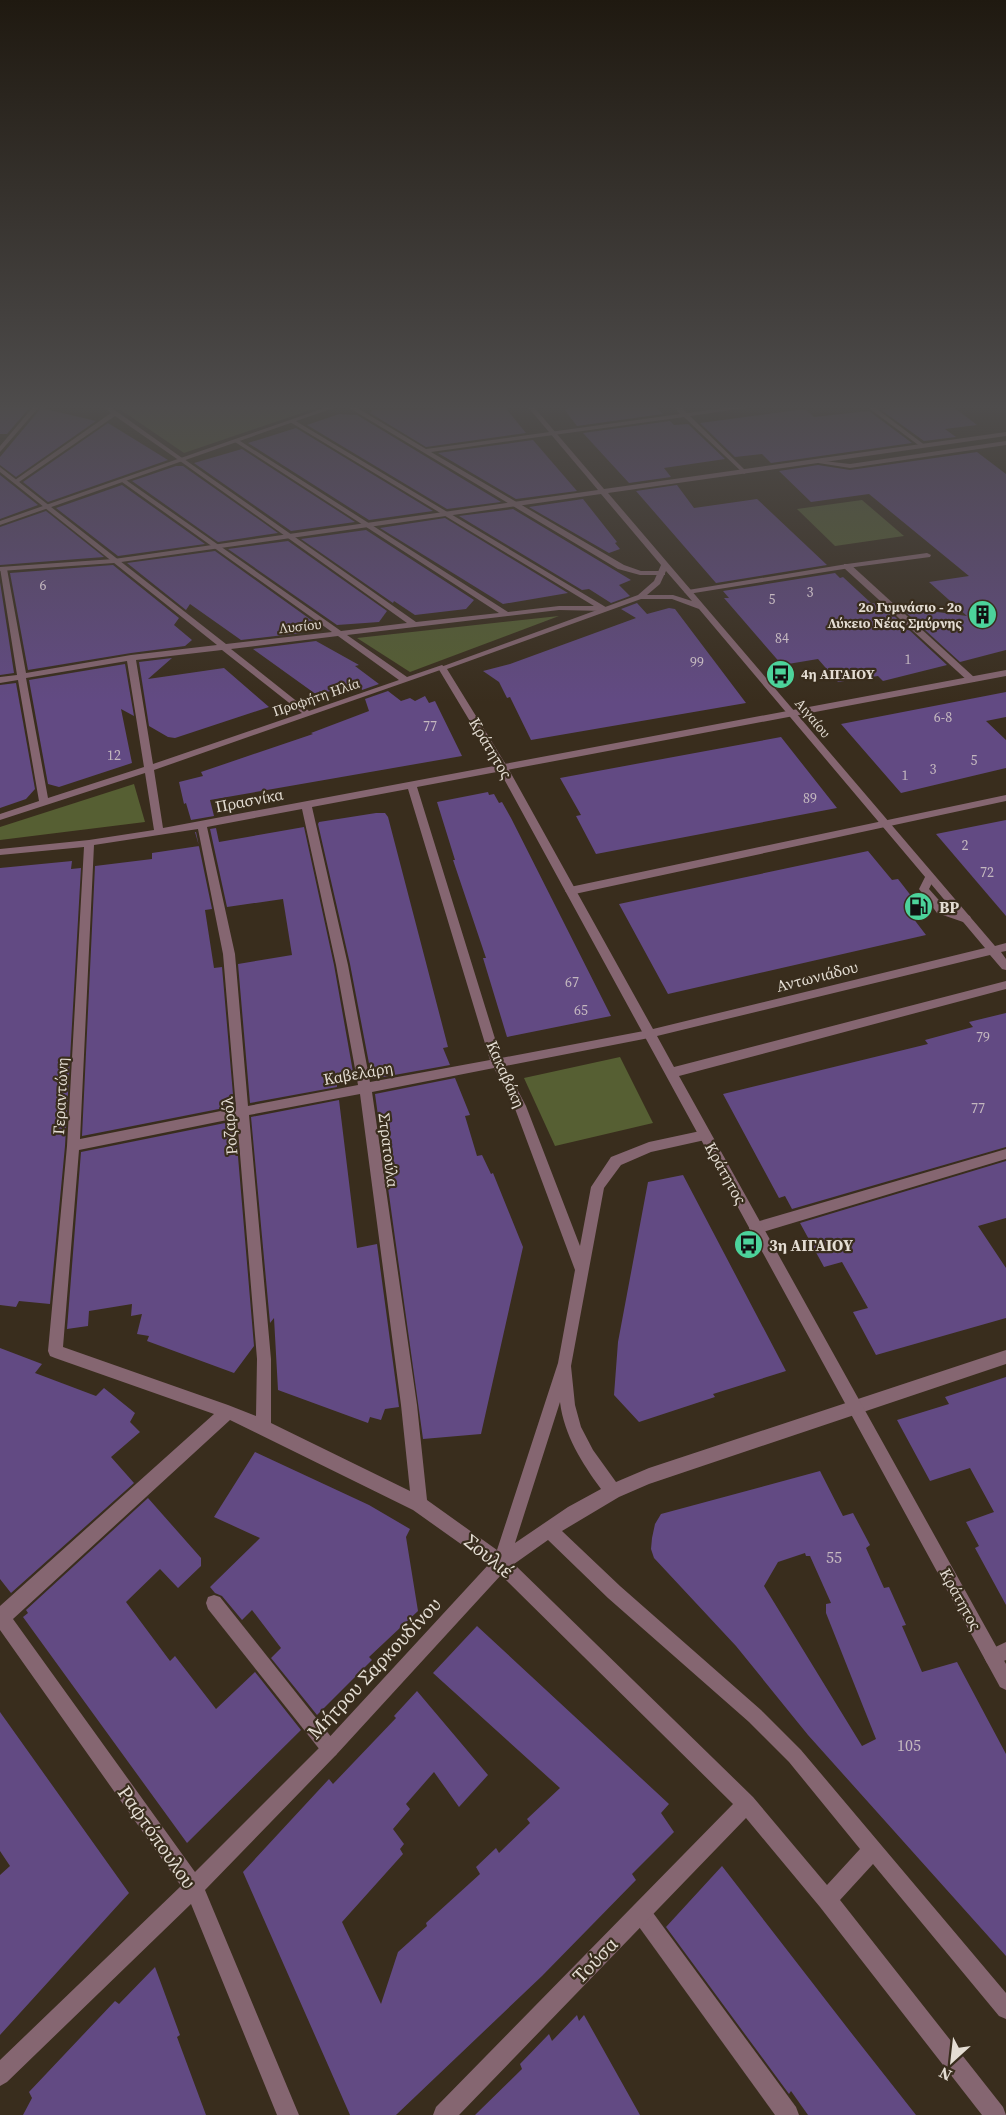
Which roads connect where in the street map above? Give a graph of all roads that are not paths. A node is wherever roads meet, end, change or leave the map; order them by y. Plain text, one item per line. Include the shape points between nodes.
1 (46, 505) edge
2 (56, 505) edge
3 (158, 505) edge
4 (244, 505) edge
5 (337, 505) edge
6 (430, 505) edge
7 (507, 505) edge
8 (513, 505) edge
9 (613, 505) edge
10 (49, 507) junction
11 (444, 513) junction
12 (0, 523) edge
13 (367, 524) junction
14 (288, 536) junction
15 (217, 546) junction
16 (927, 555) dead end
17 (114, 561) junction
18 (848, 566) junction
19 (1, 569) edge
20 (664, 569) junction
21 (688, 592) junction
22 (640, 597) junction
23 (702, 608) junction
24 (605, 609) junction
25 (507, 615) junction
26 (416, 626) junction
27 (340, 635) junction
28 (225, 648) junction
29 (131, 658) junction
30 (442, 668) junction
31 (1006, 674) edge
32 (20, 677) junction
33 (0, 680) edge
34 (972, 680) junction
35 (405, 681) junction
36 (308, 714) junction
37 (792, 714) junction
38 (503, 768) junction
39 (148, 770) junction
40 (411, 784) junction
41 (1006, 798) edge
42 (44, 802) junction
43 (306, 804) junction
44 (0, 817) edge
45 (885, 824) junction
46 (202, 825) junction
47 (159, 831) junction
48 (89, 843) junction
49 (0, 852) edge
50 (570, 891) junction
51 (1006, 946) edge
52 (992, 950) junction
53 (1006, 966) edge
54 (1006, 985) edge
55 (649, 1034) junction
56 (497, 1063) junction
57 (671, 1073) junction
58 (365, 1089) junction
59 (244, 1110) junction
60 (705, 1135) junction
61 (73, 1146) junction
62 (1006, 1154) edge
63 (756, 1228) junction
64 (583, 1272) junction
65 (55, 1351) joint
66 (1006, 1358) edge
67 (565, 1363) junction
68 (855, 1407) junction
69 (228, 1412) junction
70 (263, 1427) junction
71 (613, 1491) junction
72 (419, 1504) junction
73 (550, 1531) junction
74 (501, 1563) junction
75 (214, 1603) dead end
76 (1, 1617) edge
77 (999, 1654) edge
78 (1006, 1681) edge
79 (330, 1749) junction
80 (746, 1804) junction
81 (873, 1849) junction
82 (194, 1887) junction
83 (827, 1900) junction
84 (641, 1913) junction
85 (1006, 2009) edge
86 (0, 2075) edge
87 (288, 2115) edge
88 (444, 2115) edge
89 (788, 2115) edge
90 (995, 2115) edge

1 - 10 street
2 - 10 street
3 - 15 street
4 - 14 street
5 - 13 street
6 - 11 street
7 - 11 street
8 - 20 street via 627,569
9 - 20 street, Αιγαίου
10 - 12 street
10 - 17 street
11 - 13 street
11 - 24 street
13 - 14 street
13 - 25 street
14 - 15 street
14 - 26 street
15 - 17 street
15 - 27 street
16 - 18 street
17 - 19 street
17 - 28 street
18 - 21 street
18 - 34 street
19 - 32 street
20 - 21 street, Αιγαίου
20 - 22 street, Προφήτη Ηλία via 657,582
21 - 23 street, Αιγαίου
22 - 23 street, Προφήτη Ηλία via 673,597
22 - 24 street, Προφήτη Ηλία
23 - 37 street, Αιγαίου
24 - 25 street, Λυσίου via 559,608
24 - 30 street, Προφήτη Ηλία
25 - 26 street, Λυσίου
26 - 27 street, Λυσίου
27 - 28 street, Λυσίου
27 - 35 street
28 - 29 street, Λυσίου
28 - 36 street
29 - 32 street, Λυσίου
29 - 39 street
30 - 35 street, Προφήτη Ηλία
30 - 38 street, Κράτητος
31 - 34 street, Πρασνίκα
32 - 33 street, Λυσίου
32 - 42 street
34 - 37 street, Πρασνίκα
35 - 36 street, Προφήτη Ηλία
36 - 39 street, Προφήτη Ηλία
37 - 38 street, Πρασνίκα
37 - 45 street, Αιγαίου
38 - 40 street, Πρασνίκα
38 - 50 street, Κράτητος
39 - 42 street, Προφήτη Ηλία
39 - 47 street
40 - 43 street, Πρασνίκα
40 - 56 street, Κακαβάκη
41 - 45 street
42 - 44 street, Προφήτη Ηλία
43 - 46 street, Πρασνίκα
43 - 58 street, Στρατούλα
45 - 50 street
45 - 52 street, Αιγαίου via 930,877 924,889 941,910 966,919
46 - 47 street, Πρασνίκα
46 - 59 street, Ροζαρόλ via 229,954
47 - 48 street, Πρασνίκα
48 - 49 street, Πρασνίκα
48 - 61 street, Γεραντώνη
50 - 55 street, Κράτητος
51 - 52 street, Αντωνιάδου
52 - 53 street
52 - 55 street, Αντωνιάδου
54 - 57 street
55 - 56 street, Καβελάρη
55 - 57 street, Κράτητος
56 - 58 street, Καβελάρη
56 - 64 street, Κακαβάκη via 520,1106
57 - 60 street, Κράτητος
58 - 59 street, Καβελάρη
58 - 72 street, Στρατούλα
59 - 61 street, Καβελάρη
59 - 70 street, Ροζαρόλ via 264,1359
60 - 63 street, Κράτητος
60 - 64 street via 648,1147 616,1161 598,1187
61 - 65 street, Γεραντώνη
62 - 63 street
63 - 68 street, Κράτητος
64 - 67 street
65 - 69 street, Σουλιέ
66 - 68 street, Μήτρου Σαρκουδίνου
67 - 71 street via 573,1425 592,1464
67 - 74 street
68 - 71 street, Μήτρου Σαρκουδίνου
68 - 77 street, Κράτητος
69 - 70 street, Σουλιέ
69 - 76 street
70 - 72 street, Σουλιέ
71 - 73 street, Μήτρου Σαρκουδίνου
72 - 74 street, Σουλιέ
73 - 74 street, Μήτρου Σαρκουδίνου
73 - 81 street via 779,1740
74 - 79 street, Μήτρου Σαρκουδίνου
74 - 80 street, Σουλιέ
75 - 79 street
76 - 82 street, Ραφτόπουλου
77 - 78 street, Κράτητος
79 - 82 street, Μήτρου Σαρκουδίνου
80 - 83 street, Σουλιέ
80 - 84 street, Τούσα
81 - 83 street
81 - 85 street
82 - 86 street, Μήτρου Σαρκουδίνου
82 - 87 street, Ραφτόπουλου
83 - 90 street, Σουλιέ
84 - 88 street, Τούσα
84 - 89 street

